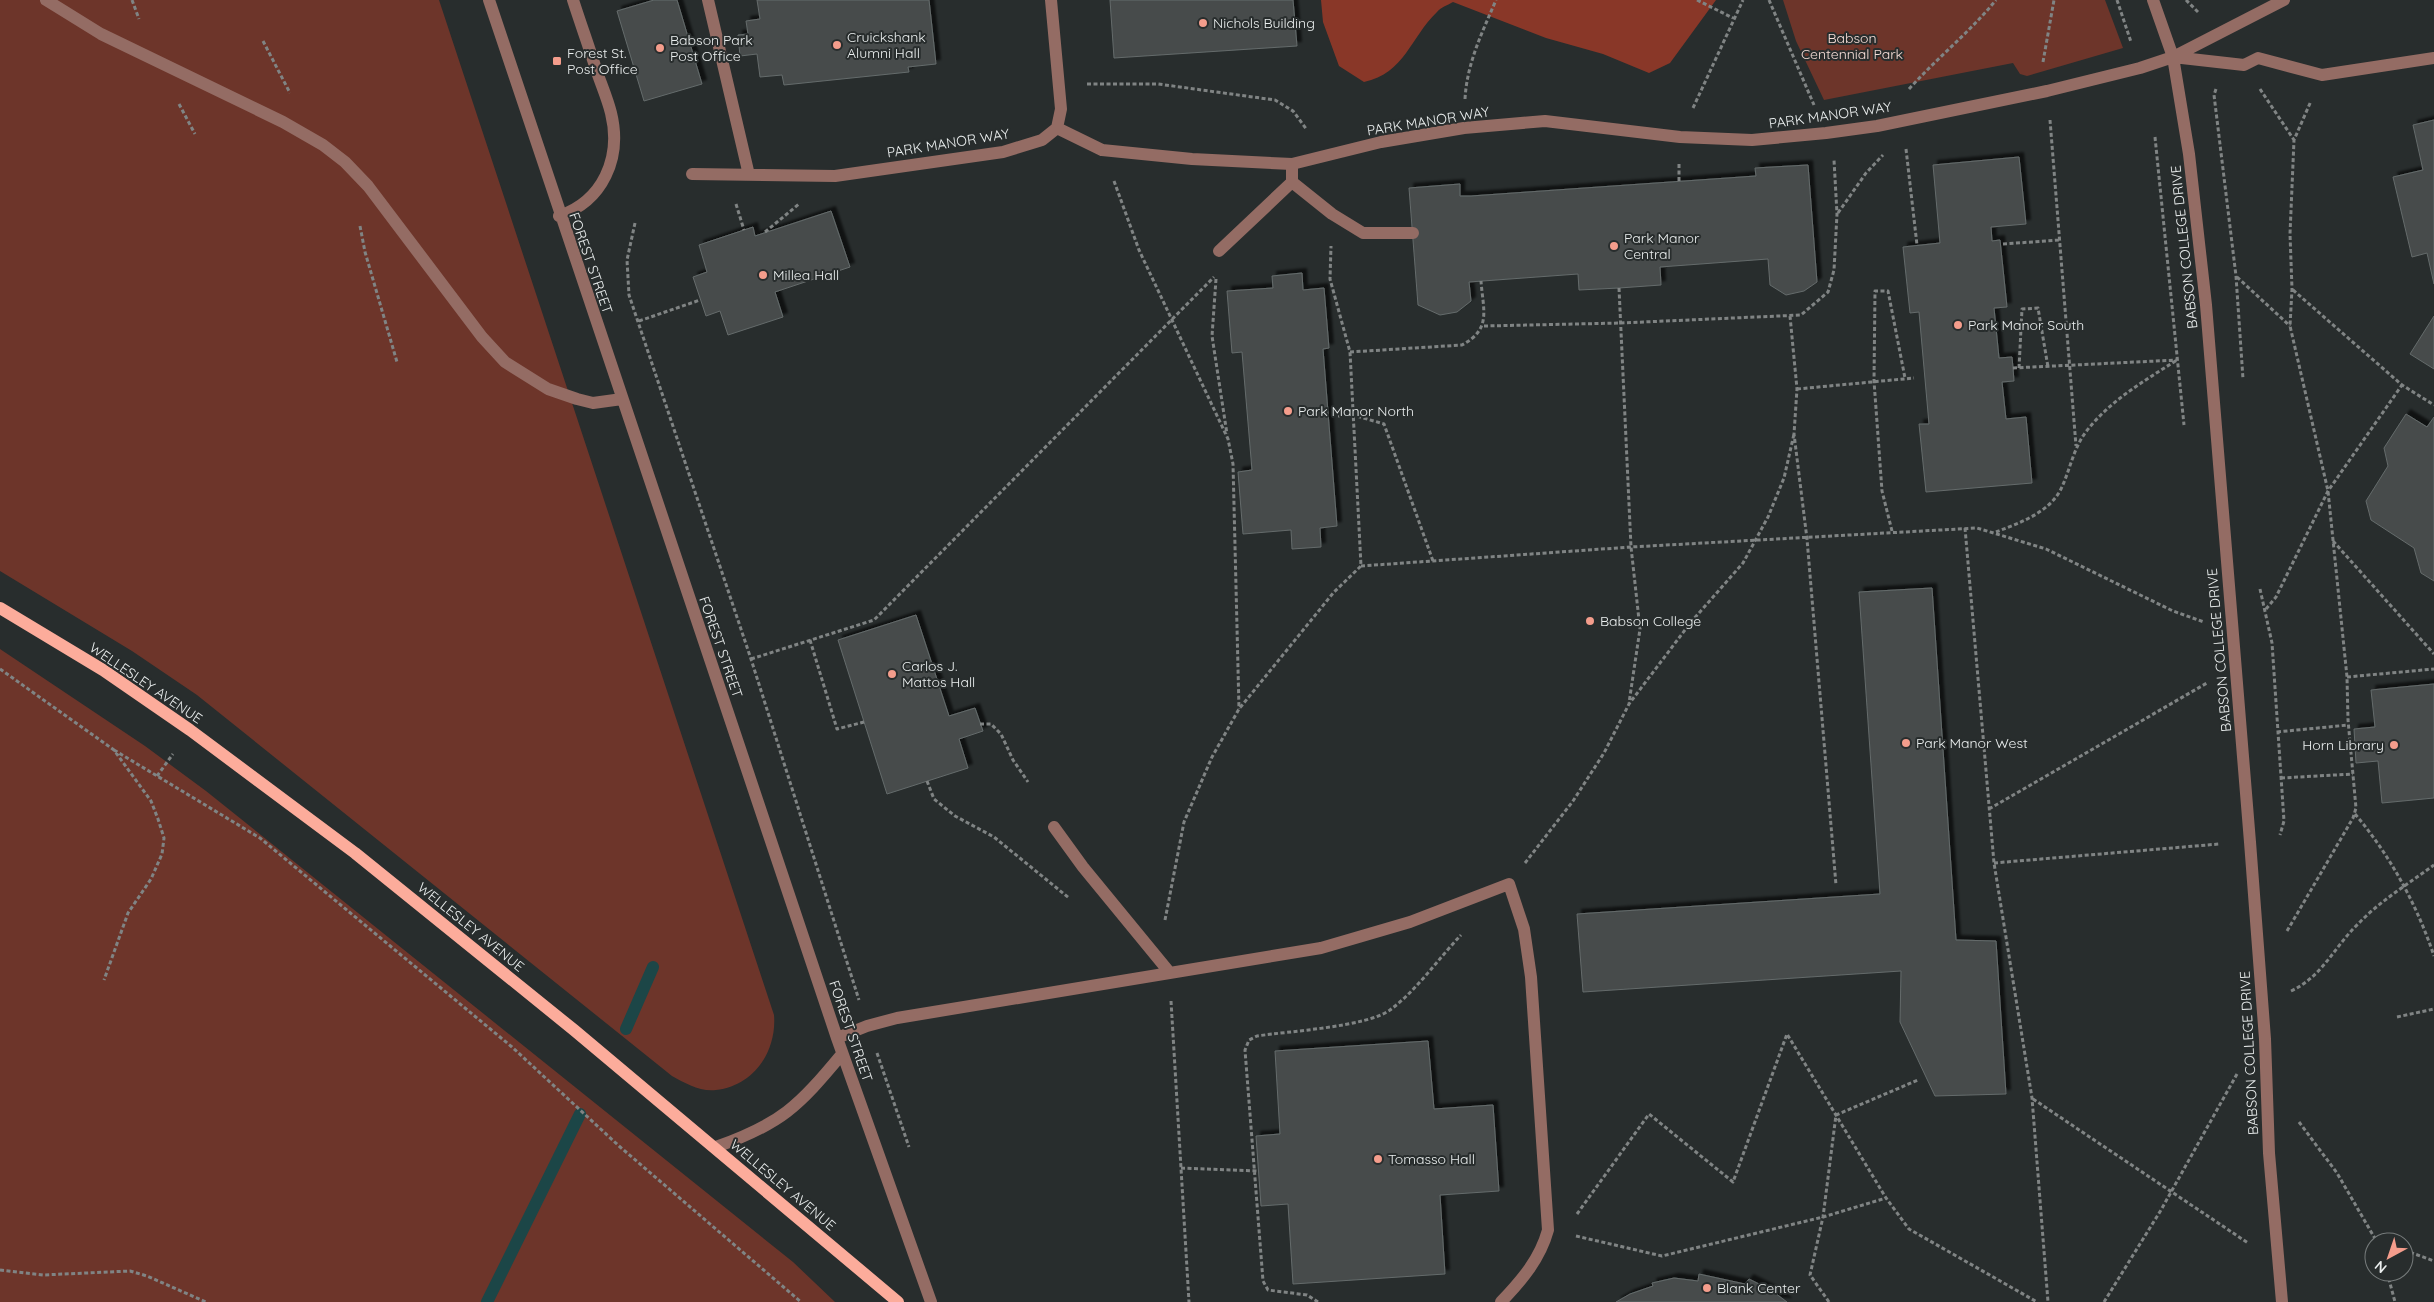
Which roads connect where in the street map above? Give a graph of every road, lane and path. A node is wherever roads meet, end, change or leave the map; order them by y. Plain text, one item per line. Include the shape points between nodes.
1 (46, 0) edge
2 (488, 0) edge
3 (573, 0) edge
4 (708, 0) edge
5 (1051, 0) edge
6 (1496, 0) edge
7 (1697, 0) edge
8 (1743, 0) edge
9 (1996, 0) edge
10 (2054, 0) edge
11 (2117, 0) edge
12 (2153, 0) edge
13 (2284, 0) edge
14 (1733, 18) junction
15 (2173, 57) junction
16 (2434, 58) edge
17 (2244, 65) junction
18 (2140, 68) junction
19 (2322, 75) junction
20 (1059, 84) junction
21 (2047, 91) junction
22 (1903, 120) junction
23 (1057, 128) junction
24 (1464, 128) junction
25 (2154, 128) dead end
26 (1680, 137) junction
27 (2294, 140) junction
28 (1102, 150) junction
29 (1884, 153) dead end
30 (1320, 157) junction
31 (1292, 164) junction
32 (692, 174) dead end
33 (749, 175) junction
34 (1679, 181) dead end
35 (1292, 182) junction
36 (1332, 214) junction
37 (1837, 214) dead end
38 (559, 216) junction
39 (635, 223) dead end
40 (1413, 234) dead end
41 (2060, 240) junction
42 (2003, 244) dead end
43 (1917, 245) dead end
44 (1219, 251) dead end
45 (1834, 270) dead end
46 (2236, 276) junction
47 (1481, 280) dead end
48 (1619, 288) dead end
49 (2292, 289) junction
50 (700, 300) dead end
51 (1790, 316) junction
52 (1172, 320) junction
53 (639, 322) junction
54 (1621, 323) junction
55 (1484, 326) junction
56 (2290, 326) junction
57 (1350, 352) junction
58 (2177, 360) junction
59 (2071, 366) junction
60 (2048, 367) junction
61 (2013, 368) dead end
62 (2019, 368) junction
63 (1904, 378) junction
64 (1914, 378) dead end
65 (1874, 381) junction
66 (2244, 384) dead end
67 (2402, 385) junction
68 (1797, 389) junction
69 (622, 399) junction
70 (2434, 405) edge
71 (1353, 415) junction
72 (1338, 416) dead end
73 (2185, 427) dead end
74 (1228, 439) junction
75 (2076, 446) junction
76 (2328, 492) junction
77 (1965, 528) junction
78 (1892, 531) junction
79 (1995, 532) junction
80 (1807, 539) junction
81 (2333, 540) junction
82 (1631, 547) junction
83 (1432, 560) junction
84 (1360, 566) junction
85 (2260, 587) dead end
86 (0, 608) edge
87 (2266, 609) junction
88 (2200, 611) dead end
89 (2201, 621) junction
90 (2202, 630) dead end
91 (2232, 630) junction
92 (810, 640) junction
93 (2272, 644) junction
94 (2434, 654) edge
95 (751, 659) junction
96 (0, 669) edge
97 (2434, 669) edge
98 (2206, 674) dead end
99 (2347, 677) junction
100 (2207, 683) junction
101 (2208, 692) dead end
102 (1629, 704) dead end
103 (1239, 709) junction
104 (864, 722) dead end
105 (980, 724) dead end
106 (2348, 725) junction
107 (2278, 732) junction
108 (114, 750) junction
109 (175, 751) dead end
110 (2353, 774) junction
111 (157, 776) junction
112 (2281, 778) junction
113 (927, 781) dead end
114 (1028, 782) dead end
115 (1989, 809) junction
116 (2355, 814) junction
117 (1054, 827) dead end
118 (2218, 835) dead end
119 (2279, 837) dead end
120 (2219, 844) junction
121 (2220, 854) dead end
122 (1994, 863) junction
123 (2434, 865) edge
124 (1836, 885) dead end
125 (2404, 887) junction
126 (1075, 903) dead end
127 (1164, 924) dead end
128 (2284, 935) dead end
129 (2434, 956) edge
130 (1170, 973) junction
131 (104, 980) dead end
132 (2286, 993) dead end
133 (2434, 1009) edge
134 (2397, 1017) dead end
135 (867, 1026) junction
136 (837, 1038) junction
137 (2265, 1039) junction
138 (842, 1054) junction
139 (2236, 1065) dead end
140 (2237, 1074) junction
141 (1918, 1080) dead end
142 (2238, 1084) dead end
143 (2032, 1098) junction
144 (2298, 1115) dead end
145 (1836, 1116) junction
146 (716, 1147) junction
147 (912, 1155) dead end
148 (1181, 1168) junction
149 (1259, 1171) dead end
150 (2170, 1193) junction
151 (1886, 1198) junction
152 (1823, 1217) junction
153 (1548, 1230) junction
154 (2371, 1232) edge
155 (1563, 1233) junction
156 (2250, 1235) dead end
157 (2414, 1254) edge
158 (2434, 1261) edge
159 (0, 1270) edge
160 (2390, 1282) edge
161 (1294, 1293) dead end
162 (206, 1302) edge
163 (801, 1302) edge
164 (898, 1302) edge
165 (931, 1302) edge
166 (1189, 1302) edge
167 (1318, 1302) edge
168 (1501, 1302) edge
169 (1829, 1302) edge
170 (2036, 1302) edge
171 (2048, 1302) edge
172 (2104, 1302) edge
173 (2282, 1302) edge
174 (2395, 1302) edge

1 - 69 street via 101,34 283,122 322,146 345,162 368,186 482,337 505,362 548,389 576,399 592,403
2 - 38 street, FOREST STREET
3 - 38 street via 611,114 614,142 608,171 593,196
4 - 33 street
5 - 20 street
6 - 24 path via 1467,76
7 - 14 path
8 - 14 path
9 - 22 path via 1910,88 1904,102
10 - 21 path via 2043,64
11 - 18 path
12 - 15 street, BABSON COLLEGE DRIVE
13 - 15 street, PARK MANOR WAY
14 - 26 path
15 - 17 street
15 - 18 street, PARK MANOR WAY
15 - 91 street, BABSON COLLEGE DRIVE via 2189,154 2206,305
16 - 19 street
17 - 19 street via 2258,58
17 - 27 path
17 - 46 path via 2219,82 2214,95
18 - 21 street, PARK MANOR WAY
19 - 27 path
20 - 23 street via 1061,109
20 - 30 path via 1158,84 1275,100 1294,112
21 - 22 street, PARK MANOR WAY
21 - 41 path
22 - 26 street, PARK MANOR WAY via 1826,133 1752,140
22 - 43 path
23 - 28 street, PARK MANOR WAY
23 - 33 street, PARK MANOR WAY via 1042,140 1003,152 835,176
24 - 26 street, PARK MANOR WAY via 1544,121
24 - 30 street, PARK MANOR WAY via 1381,142
25 - 58 path
26 - 34 path
27 - 49 path via 2290,234
28 - 31 street, PARK MANOR WAY
28 - 52 path via 1139,250
29 - 37 path
30 - 31 street, PARK MANOR WAY
31 - 35 street
32 - 33 street, PARK MANOR WAY
35 - 36 street
35 - 44 street
36 - 40 street via 1363,233
36 - 57 path via 1330,278
38 - 69 street, FOREST STREET
39 - 53 path via 627,260 629,295
41 - 42 path
41 - 59 path
45 - 51 path via 1828,292 1801,315
46 - 56 path
46 - 66 path
47 - 55 path
48 - 54 path
49 - 56 path
49 - 67 path
50 - 53 path
51 - 54 path
51 - 68 path
52 - 74 path
52 - 74 path via 1216,276 1212,336
52 - 92 path via 874,620
53 - 95 path
54 - 55 path
54 - 82 path
55 - 57 path via 1476,338 1462,345
56 - 76 path
57 - 71 path
58 - 59 path
58 - 73 path
58 - 75 path via 2128,390
59 - 60 path
59 - 75 path
60 - 62 path
60 - 62 path via 2038,308 2022,309
61 - 62 path
63 - 64 path
63 - 65 path
63 - 65 path via 1888,291 1875,291
65 - 68 path
65 - 78 path via 1882,491
67 - 70 path
67 - 76 path
68 - 80 path via 1794,434
69 - 136 street, FOREST STREET
71 - 72 path
71 - 83 path via 1384,424
71 - 84 path
74 - 103 path via 1233,464
75 - 79 path via 2060,491 2051,501 2036,514
76 - 81 path
76 - 87 path via 2276,597
77 - 78 path
77 - 79 path
77 - 115 path
78 - 80 path
79 - 89 path via 2046,549 2173,612
80 - 82 path
80 - 124 path
81 - 94 path
81 - 99 path
82 - 83 path
82 - 102 path via 1640,628
83 - 84 path
84 - 103 path via 1328,598
85 - 87 path
86 - 146 main road, WELLESLEY AVENUE via 103,670 278,795 431,914
87 - 93 path
88 - 89 path
89 - 90 path
89 - 91 path
91 - 93 path
91 - 137 street, BABSON COLLEGE DRIVE
92 - 95 path
92 - 104 path via 837,729
93 - 107 path
95 - 135 path
96 - 108 path
97 - 99 path
98 - 100 path
99 - 106 path
100 - 101 path
100 - 115 path
103 - 127 path via 1212,758 1184,822
105 - 114 path via 991,724 1001,734
106 - 107 path
106 - 110 path
107 - 112 path
108 - 111 path
108 - 131 path via 151,801 164,838 162,854 128,913
109 - 111 path
110 - 112 path
110 - 116 path
111 - 163 path via 260,838 512,1047 619,1146
112 - 119 path via 2284,821
113 - 126 path via 934,799 955,816 994,837
115 - 122 path
116 - 125 path via 2371,833
116 - 128 path
117 - 130 street
118 - 120 path
120 - 121 path
120 - 122 path
122 - 143 path
123 - 125 path
125 - 129 path via 2421,918
125 - 132 path via 2357,924 2316,975
130 - 135 street via 898,1018
130 - 148 path
130 - 153 street via 1321,948 1410,922 1509,884 1524,930 1531,977
133 - 134 path
135 - 136 street
135 - 147 path
136 - 138 street, FOREST STREET
137 - 140 path
137 - 173 street, BABSON COLLEGE DRIVE via 2269,1153
138 - 146 street via 803,1100 786,1114 757,1132
138 - 165 street, FOREST STREET
139 - 140 path
140 - 142 path
140 - 150 path
141 - 145 path
143 - 150 path
143 - 171 path
144 - 154 path via 2299,1125 2337,1173
145 - 151 path
145 - 152 path
145 - 155 path via 1787,1034 1733,1182 1649,1114
146 - 164 main road, WELLESLEY AVENUE
148 - 149 path
148 - 166 path
150 - 156 path via 2250,1245
150 - 172 path
151 - 152 path
151 - 170 path via 1909,1229
152 - 155 path via 1662,1256
152 - 169 path via 1810,1275
153 - 155 path
153 - 168 street via 1543,1250 1520,1283
157 - 158 path
159 - 162 path via 43,1275 130,1271
160 - 174 path
161 - 167 path via 1308,1295

